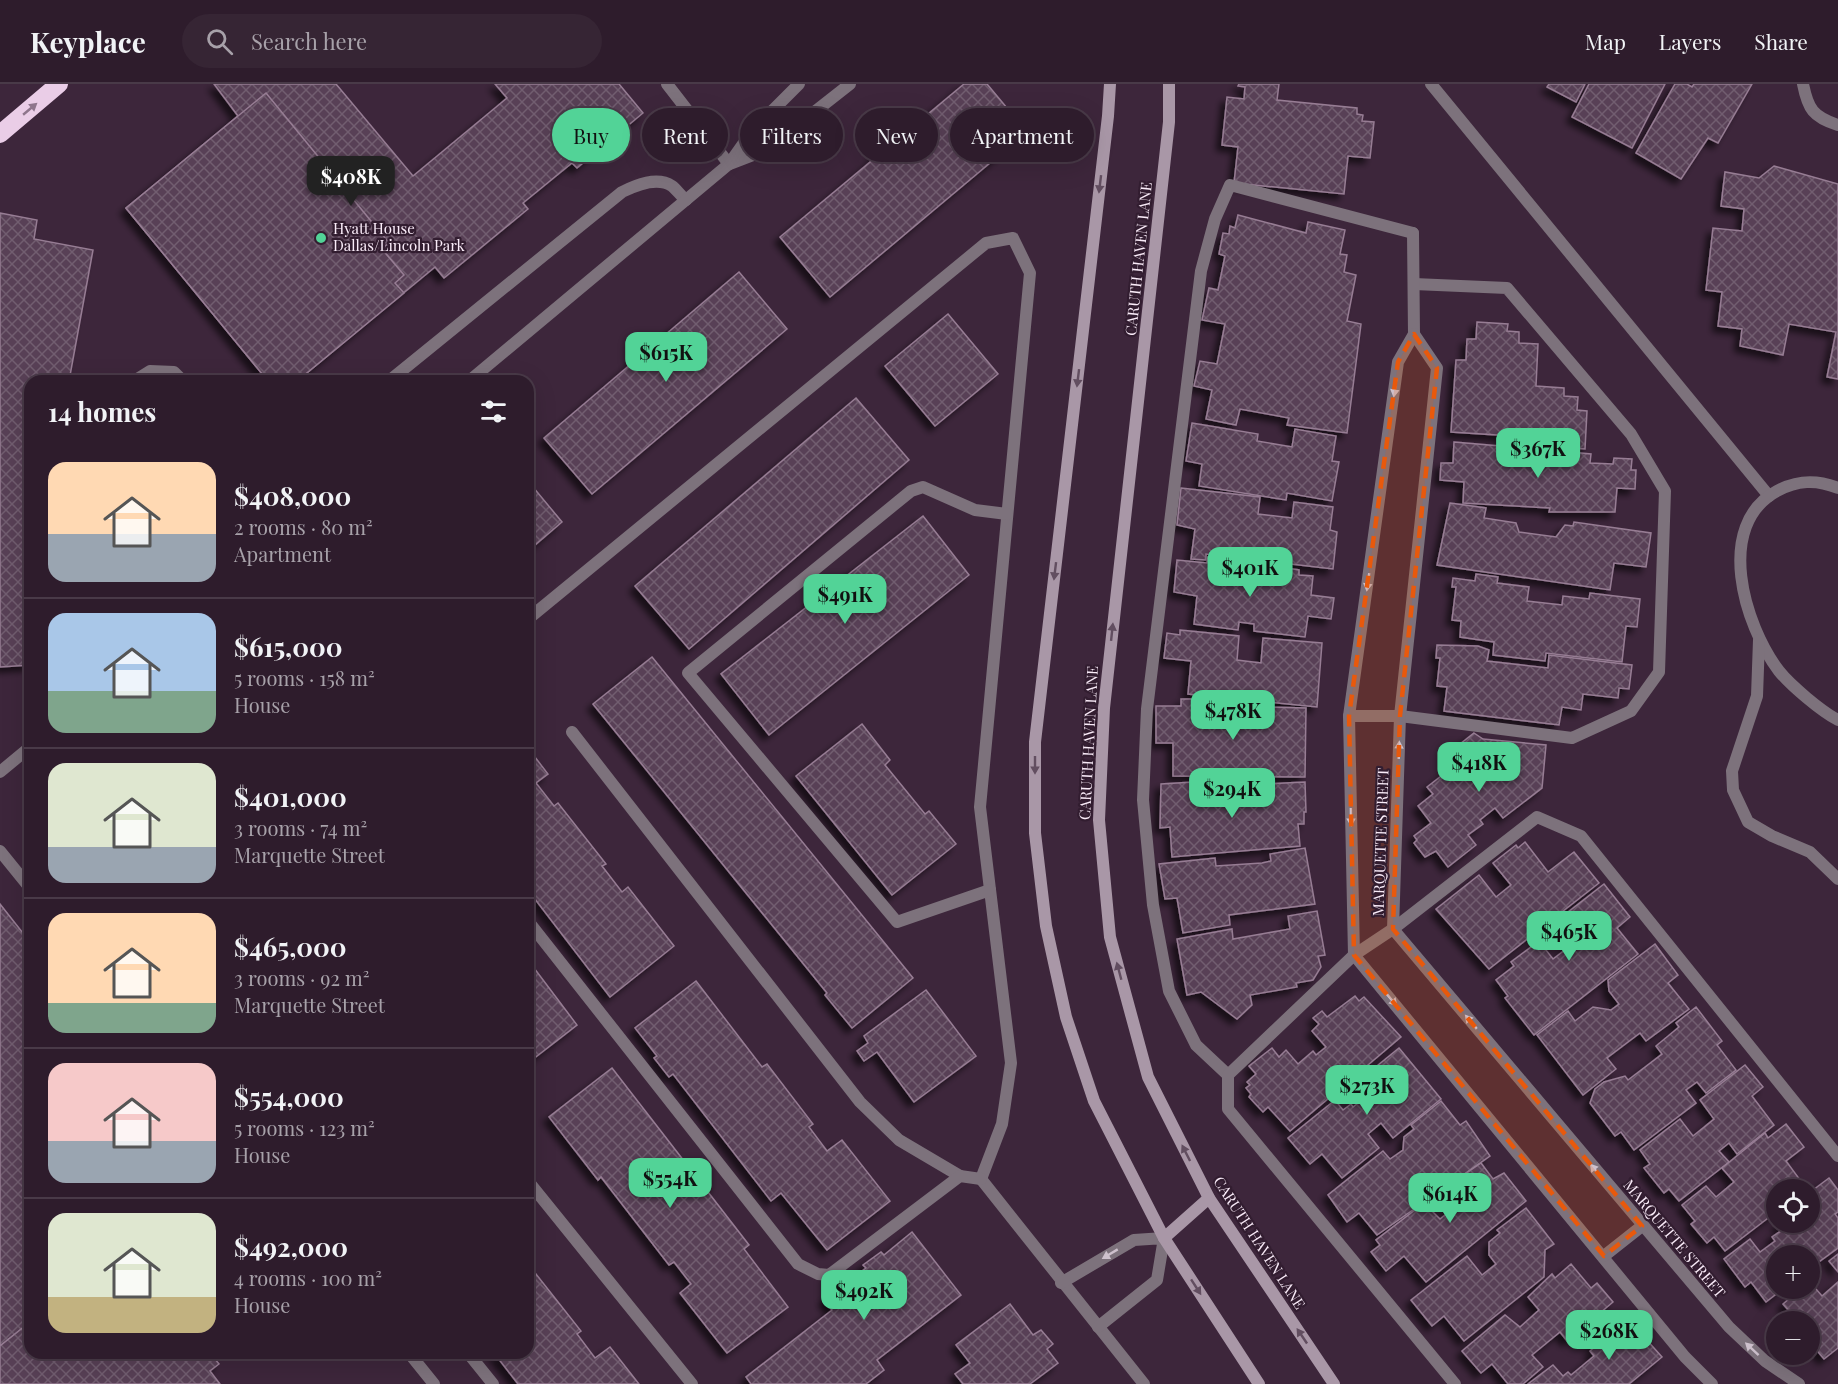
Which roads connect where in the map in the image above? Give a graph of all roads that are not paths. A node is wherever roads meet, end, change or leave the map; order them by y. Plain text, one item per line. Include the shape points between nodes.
1 (59, 84) edge
2 (667, 84) edge
3 (799, 84) edge
4 (850, 84) edge
5 (1110, 84) edge
6 (1169, 84) edge
7 (1431, 84) edge
8 (1803, 84) edge
9 (1838, 125) edge
10 (0, 134) edge
11 (729, 164) junction
12 (686, 200) junction
13 (1414, 284) junction
14 (1414, 334) junction
15 (144, 375) edge
16 (177, 375) edge
17 (396, 375) edge
18 (477, 375) edge
19 (1838, 488) edge
20 (1769, 496) junction
21 (1007, 514) junction
22 (534, 614) edge
23 (1759, 639) junction
24 (1349, 716) junction
25 (1400, 716) junction
26 (1838, 720) edge
27 (572, 732) dead end
28 (24, 752) edge
29 (0, 772) edge
30 (0, 851) edge
31 (1838, 879) edge
32 (24, 881) edge
33 (990, 890) junction
34 (534, 929) edge
35 (1393, 929) junction
36 (1354, 955) junction
37 (1228, 1075) junction
38 (1838, 1156) edge
39 (960, 1176) junction
40 (981, 1179) junction
41 (534, 1188) edge
42 (1209, 1198) junction
43 (1642, 1226) junction
44 (1164, 1238) junction
45 (1604, 1256) junction
46 (1061, 1283) junction
47 (1098, 1327) junction
48 (414, 1359) edge
49 (473, 1359) edge
50 (434, 1384) edge
51 (493, 1384) edge
52 (692, 1384) edge
53 (1144, 1384) edge
54 (1259, 1384) edge
55 (1335, 1384) edge
56 (1455, 1384) edge
57 (1712, 1384) edge
58 (1799, 1384) edge

10 -> 1 highway
2 - 11 street
3 - 11 street via 753,130
4 - 11 street via 766,150
5 -> 44 main road via 1035,742 1035,833 1046,926 1066,1017 1094,1101
42 -> 6 main road, CARUTH HAVEN LANE via 1148,1077 1110,937 1099,820 1104,708 1169,122
7 - 20 street
8 - 9 street via 1807,105 1823,121
11 - 12 street
12 - 17 street via 665,183 646,182 622,192
12 - 18 street
13 - 14 street, MARQUETTE STREET
13 - 25 street via 1507,288 1631,434 1665,491 1664,536 1659,672 1631,711 1572,738
13 - 37 street, MARQUETTE STREET via 1413,233 1230,185 1200,271 1147,709 1143,800 1153,905 1169,991 1196,1045
14 -> 24 street, MARQUETTE STREET via 1398,362
14 - 25 street, MARQUETTE STREET via 1437,368
15 - 16 street via 150,371
19 - 20 street via 1824,482 1792,483
20 - 23 street via 1749,517 1742,545 1741,579
21 - 22 street via 1030,273 1013,238 986,243
21 - 33 street via 980,807
21 - 33 street via 975,510 923,487 911,491 688,673 897,922
23 - 26 street via 1779,672 1824,713
23 - 31 street via 1757,696 1732,771 1733,790 1748,822 1810,852
24 - 25 street
24 -> 36 street, MARQUETTE STREET
35 -> 25 street, MARQUETTE STREET
27 - 39 street via 860,1102 899,1140
28 - 29 street
30 - 32 street
33 - 40 street via 1011,1063 1002,1124
34 - 39 street via 798,1264 829,1275
35 - 36 street
35 - 38 street via 1538,817 1581,836
43 -> 35 street, MARQUETTE STREET
36 - 37 street
36 -> 45 street
37 - 56 street via 1228,1109
39 - 40 street
40 - 46 street
41 - 52 street
42 - 44 main road
55 -> 42 main road, CARUTH HAVEN LANE
43 - 45 street
58 -> 43 street, MARQUETTE STREET via 1765,1361 1729,1328
44 -> 46 street via 1134,1240
44 - 47 street via 1157,1280
44 -> 54 main road
45 - 57 street via 1685,1357
46 - 47 street
47 - 53 street
48 - 50 street
49 - 51 street

